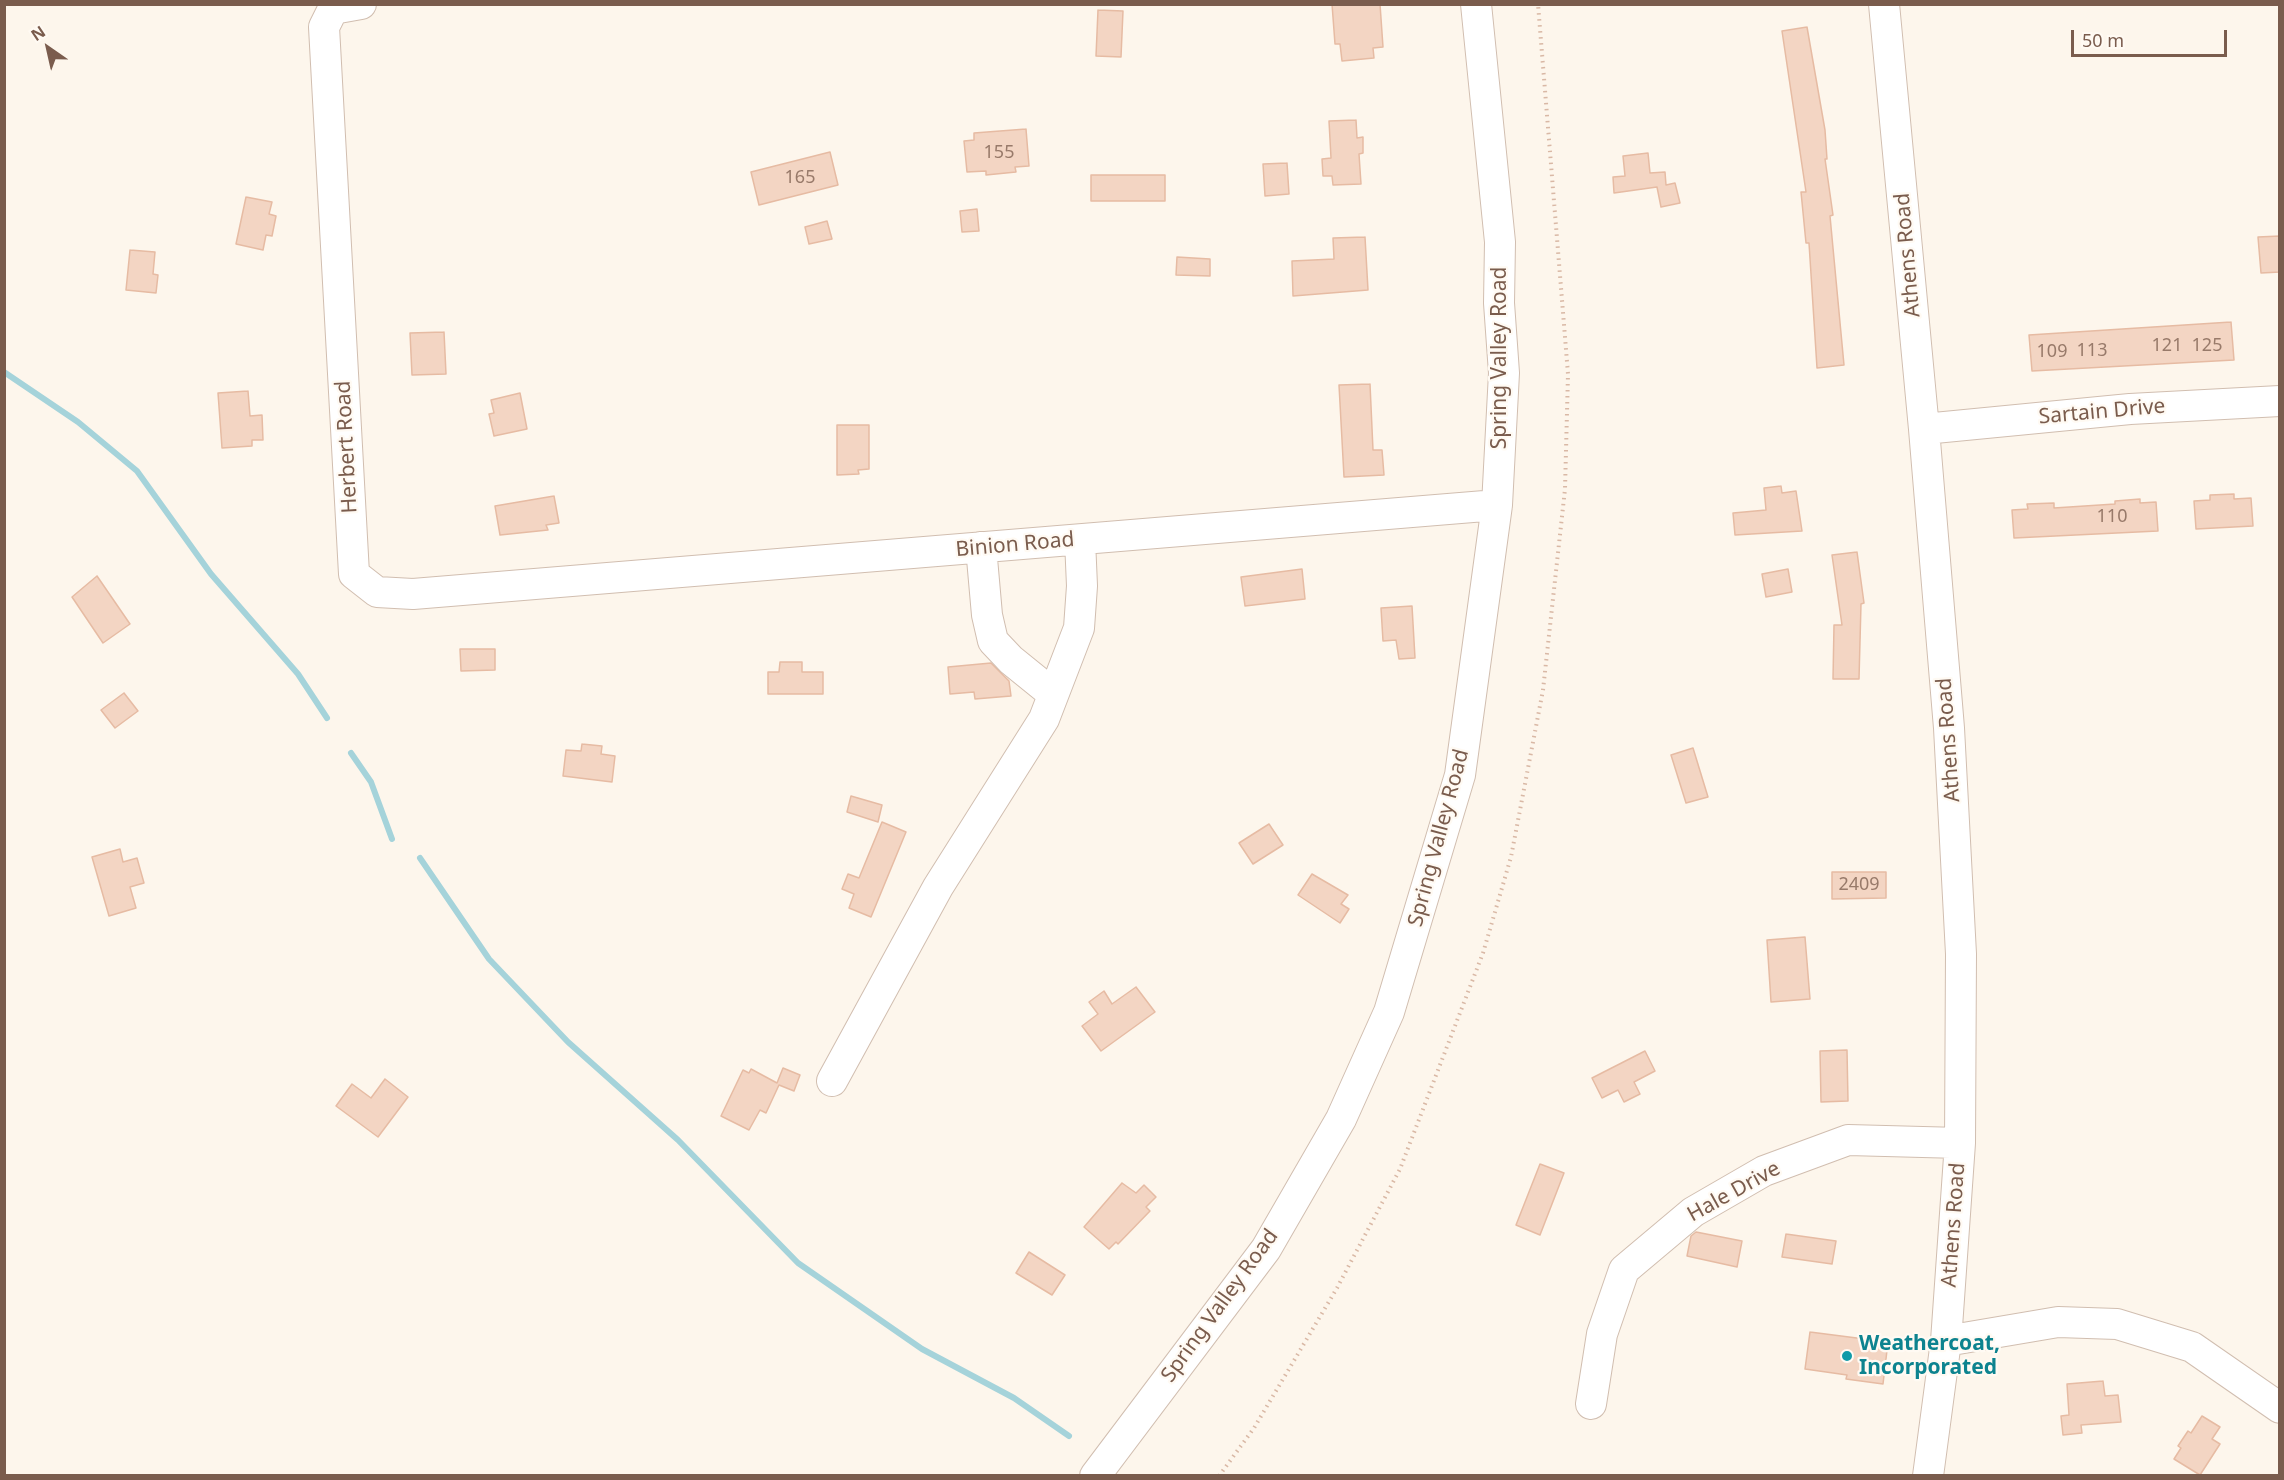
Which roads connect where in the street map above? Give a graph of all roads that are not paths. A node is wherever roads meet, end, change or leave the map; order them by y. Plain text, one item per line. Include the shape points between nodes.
1 (362, 4) edge
2 (1476, 4) edge
3 (1884, 4) edge
4 (2280, 401) edge
5 (1924, 429) junction
6 (1497, 505) junction
7 (1080, 540) junction
8 (981, 547) junction
9 (533, 584) joint
10 (1053, 694) junction
11 (832, 1081) dead end
12 (1960, 1143) junction
13 (1946, 1341) junction
14 (1591, 1404) dead end
15 (2280, 1408) edge
16 (1095, 1476) edge
17 (1928, 1476) edge

1 - 9 street, Herbert Road via 333,9 324,27 354,574 377,592 390,593
2 - 6 street, Spring Valley Road via 1500,242 1504,373
3 - 5 street, Athens Road
4 - 5 street, Sartain Drive via 2130,409
5 - 12 street, Athens Road via 1949,728 1959,918
6 - 7 street, Binion Road
6 - 16 street, Spring Valley Road via 1460,775 1389,1011 1341,1119 1266,1249
7 - 8 street, Binion Road
7 - 10 street via 1079,628
8 - 9 street, Binion Road
8 - 10 street via 993,641
10 - 11 street via 1044,719 938,887
12 - 13 street, Athens Road
12 - 14 street, Hale Drive via 1848,1140 1764,1171 1693,1212 1624,1270 1602,1334
13 - 15 street via 2058,1322 2117,1324 2192,1347
13 - 17 street, Athens Road

